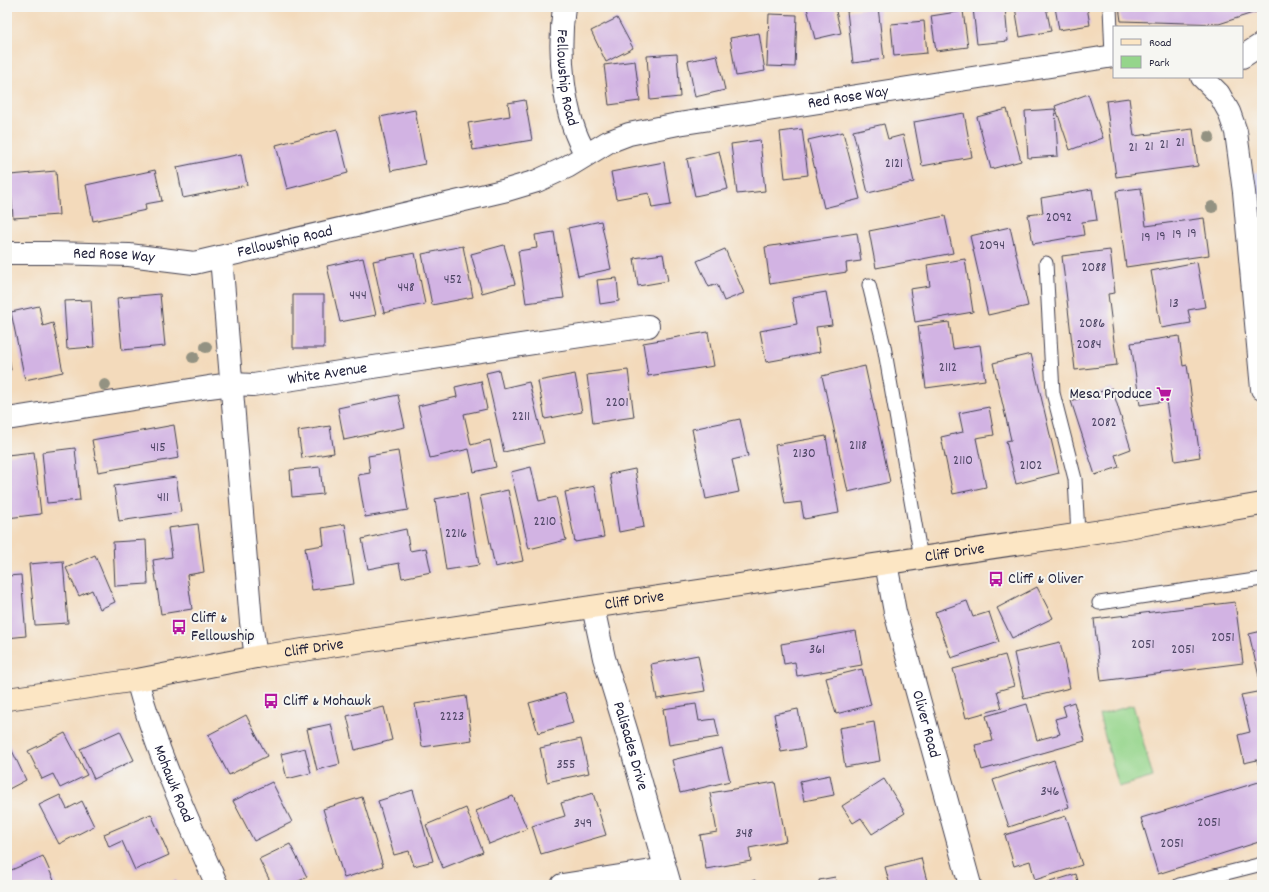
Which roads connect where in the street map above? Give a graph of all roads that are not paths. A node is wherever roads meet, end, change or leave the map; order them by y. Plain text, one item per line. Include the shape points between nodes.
1 (564, 7) edge
2 (1110, 7) edge
3 (1262, 44) edge
4 (1113, 56) edge
5 (1243, 56) edge
6 (1208, 79) edge
7 (586, 154) junction
8 (7, 253) edge
9 (221, 257) junction
10 (1046, 263) dead end
11 (869, 285) dead end
12 (648, 326) dead end
13 (232, 384) junction
14 (1262, 389) edge
15 (7, 419) edge
16 (1262, 504) edge
17 (1078, 534) junction
18 (921, 558) junction
19 (886, 562) junction
20 (1262, 579) edge
21 (1099, 602) dead end
22 (593, 607) junction
23 (256, 657) junction
24 (137, 680) junction
25 (7, 698) edge
26 (1262, 864) edge
27 (668, 877) edge
28 (217, 885) edge
29 (562, 885) edge
30 (970, 885) edge
31 (1179, 885) edge

1 - 7 street, Fellowship Road via 561,63 573,131
2 - 4 lane
3 - 5 street
4 - 7 street, Red Rose Way via 678,124 629,134
6 - 14 street via 1229,112 1236,132
7 - 9 street, Fellowship Road via 567,167 537,181 507,190
8 - 9 street, Red Rose Way via 129,255 194,263
9 - 13 street, Fellowship Road
10 - 17 lane via 1053,393 1075,479
11 - 18 lane via 884,346
12 - 13 street, White Avenue via 253,385
13 - 15 street, White Avenue
13 - 23 street, Fellowship Road via 244,546
16 - 17 main road, Cliff Drive
17 - 18 main road, Cliff Drive
18 - 19 main road, Cliff Drive
19 - 22 main road, Cliff Drive
19 - 30 street, Oliver Road via 895,612
20 - 21 lane
22 - 23 main road, Cliff Drive
22 - 27 street, Palisades Drive via 604,658
23 - 24 main road, Cliff Drive
24 - 25 main road, Cliff Drive
24 - 28 street, Mohawk Road via 150,728
26 - 31 lane
27 - 29 street

